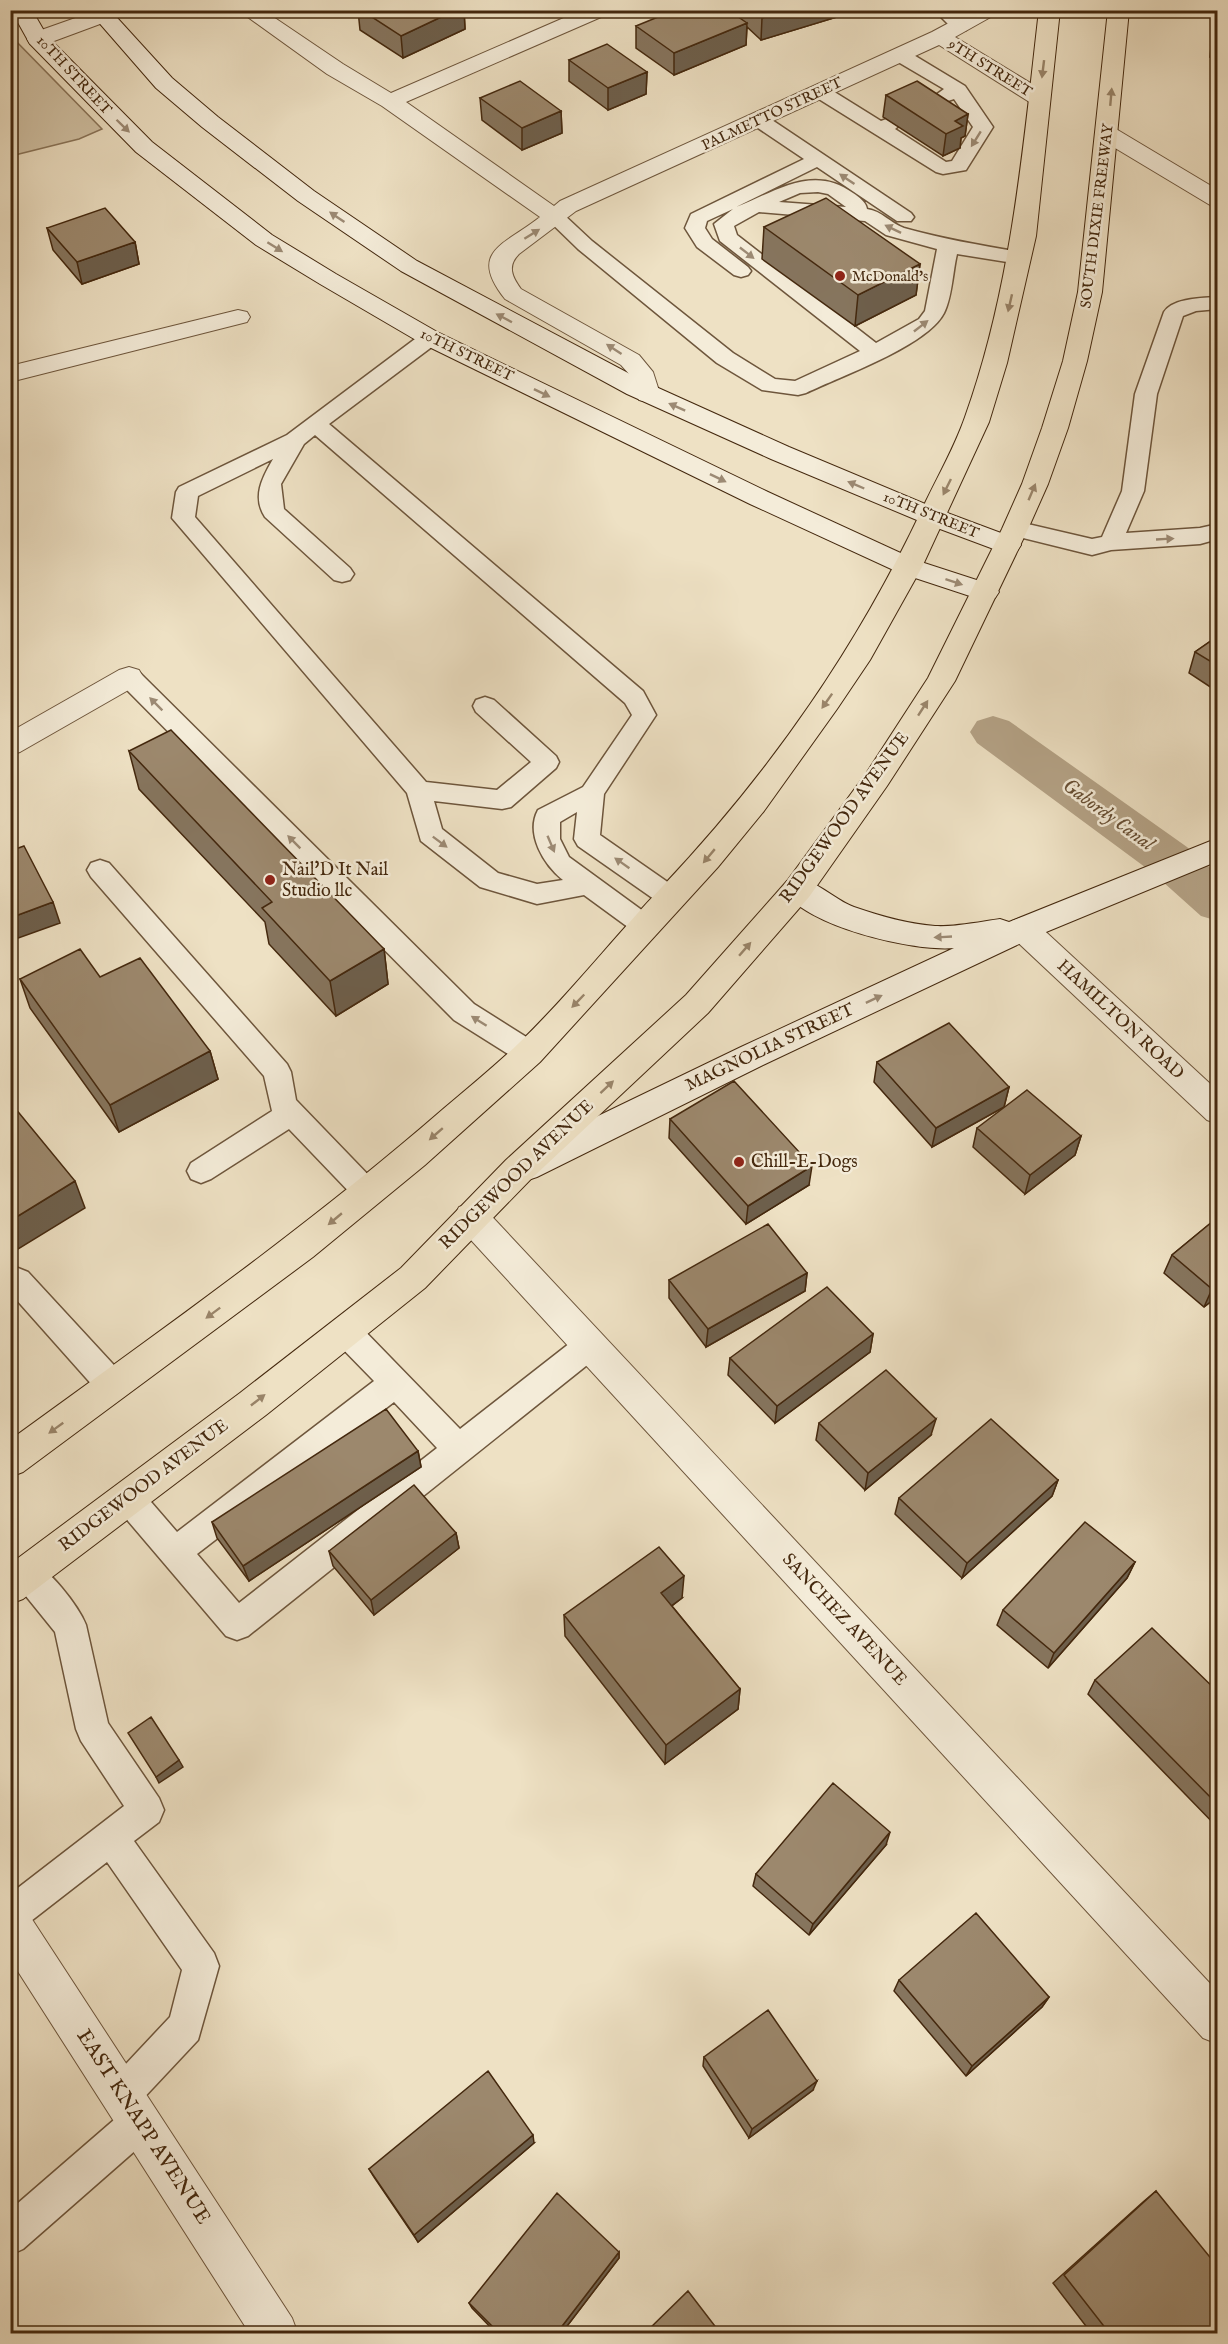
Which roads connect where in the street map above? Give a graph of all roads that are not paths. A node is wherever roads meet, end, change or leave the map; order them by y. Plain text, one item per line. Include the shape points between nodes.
1 (21, 10) edge
2 (248, 10) edge
3 (601, 10) edge
4 (943, 10) edge
5 (989, 10) edge
6 (1050, 10) edge
7 (1119, 10) edge
8 (107, 12) edge
9 (960, 26) junction
10 (940, 37) junction
11 (38, 39) junction
12 (900, 55) junction
13 (958, 90) junction
14 (820, 92) junction
15 (1039, 98) junction
16 (390, 101) junction
17 (922, 108) edge
18 (759, 120) junction
19 (1108, 134) junction
20 (818, 159) junction
21 (1218, 200) edge
22 (555, 217) junction
23 (948, 246) junction
24 (1020, 258) junction
25 (1218, 303) edge
26 (238, 317) dead end
27 (430, 338) junction
28 (872, 353) junction
29 (10, 374) edge
30 (648, 393) junction
31 (315, 424) junction
32 (295, 440) junction
33 (933, 518) junction
34 (1218, 531) edge
35 (1011, 537) junction
36 (1111, 542) junction
37 (909, 567) junction
38 (342, 574) dead end
39 (985, 592) junction
40 (129, 677) joint
41 (941, 681) joint
42 (485, 706) dead end
43 (10, 745) edge
44 (419, 790) junction
45 (592, 793) junction
46 (1218, 849) edge
47 (100, 870) dead end
48 (587, 885) junction
49 (798, 889) junction
50 (670, 897) junction
51 (645, 926) junction
52 (1023, 929) junction
53 (529, 1053) junction
54 (1218, 1111) edge
55 (291, 1113) junction
56 (518, 1170) junction
57 (201, 1171) dead end
58 (367, 1192) junction
59 (471, 1217) junction
60 (10, 1286) edge
61 (345, 1331) junction
62 (590, 1345) junction
63 (395, 1383) junction
64 (113, 1386) junction
65 (459, 1449) junction
66 (10, 1461) edge
67 (128, 1498) junction
68 (175, 1552) junction
69 (19, 1580) edge
70 (111, 1838) junction
71 (10, 1916) edge
72 (10, 1922) edge
73 (1218, 2023) edge
74 (131, 2108) junction
75 (10, 2236) edge
76 (276, 2334) edge

1 - 11 street, 10TH STREET
2 - 16 street via 334,69
3 - 16 street
4 - 9 lane
5 - 9 street, PALMETTO STREET
6 -> 15 main road
19 -> 7 main road, SOUTH DIXIE FREEWAY
8 - 11 street
30 -> 8 street, 10TH STREET via 409,266 306,196 164,83
9 - 10 street, PALMETTO STREET
10 - 12 street, PALMETTO STREET
10 - 15 street, 9TH STREET
11 -> 27 street, 10TH STREET via 144,147 264,240
12 - 13 lane
12 - 14 street, PALMETTO STREET
13 -> 14 lane via 983,127 959,166 943,168 886,126
13 - 17 lane
14 - 18 street, PALMETTO STREET
15 - 24 main road
16 - 22 street
18 - 20 lane
18 - 22 street, PALMETTO STREET via 568,206
19 - 21 street
35 -> 19 main road, SOUTH DIXIE FREEWAY via 1035,484 1075,361 1090,292
23 -> 20 lane
20 - 28 lane via 698,218 694,228 704,243 819,330
22 - 28 lane via 585,246 725,358 770,385 798,388
30 -> 22 street, PALMETTO STREET via 641,372 630,360 513,294 500,276 500,262 511,246
23 - 24 lane
28 -> 23 lane via 926,324 935,311
23 -> 28 lane via 893,231 870,215 757,206 724,224 727,237
24 -> 33 main road via 995,363 976,422
25 - 36 lane via 1193,305 1174,312 1146,394 1133,491
26 - 29 street
27 - 31 lane
27 -> 37 street, 10TH STREET
33 -> 30 street, 10TH STREET
31 - 32 lane
31 - 45 lane via 634,697 644,715
32 - 38 lane via 270,484 273,513
32 - 44 lane via 187,492 183,518
33 - 35 street, 10TH STREET
33 - 37 main road
36 -> 34 lane via 1200,537
35 - 36 lane via 1092,547
35 - 39 main road, SOUTH DIXIE FREEWAY
37 -> 39 street, 10TH STREET
37 -> 50 main road via 827,702 754,802 697,871
39 - 41 main road, SOUTH DIXIE FREEWAY
40 - 43 street
53 -> 40 lane via 464,1012
49 -> 41 main road, RIDGEWOOD AVENUE
42 - 44 lane via 546,762 502,800
44 -> 48 lane via 430,834 489,880 537,894
45 -> 48 lane via 547,817 546,839 560,864
50 -> 45 lane via 587,839
46 - 52 street, MAGNOLIA STREET
47 - 55 lane via 277,1072 283,1105
48 - 51 lane
52 -> 49 street, MAGNOLIA STREET via 936,938 880,928 829,910
56 -> 49 main road, RIDGEWOOD AVENUE via 697,1004
50 - 51 main road
51 -> 53 main road
52 - 54 street, HAMILTON ROAD
56 -> 52 street, MAGNOLIA STREET
53 -> 58 main road
55 - 57 lane
55 - 58 lane
56 - 59 main road, RIDGEWOOD AVENUE
58 -> 64 main road via 301,1247
59 - 61 main road, RIDGEWOOD AVENUE via 413,1278
59 - 62 street, SANCHEZ AVENUE
60 - 64 lane via 18,1281
61 - 63 lane
67 -> 61 main road, RIDGEWOOD AVENUE
62 - 65 lane
62 - 73 street, SANCHEZ AVENUE
63 - 65 lane
63 - 68 lane
64 -> 66 main road
65 - 68 lane via 237,1625
67 - 68 lane
67 - 69 main road, RIDGEWOOD AVENUE
69 - 70 lane via 70,1625 93,1729 147,1810
70 - 71 lane
70 - 74 lane via 201,1966 185,2026
72 - 74 street, EAST KNAPP AVENUE
74 - 75 lane
74 - 76 street, EAST KNAPP AVENUE

